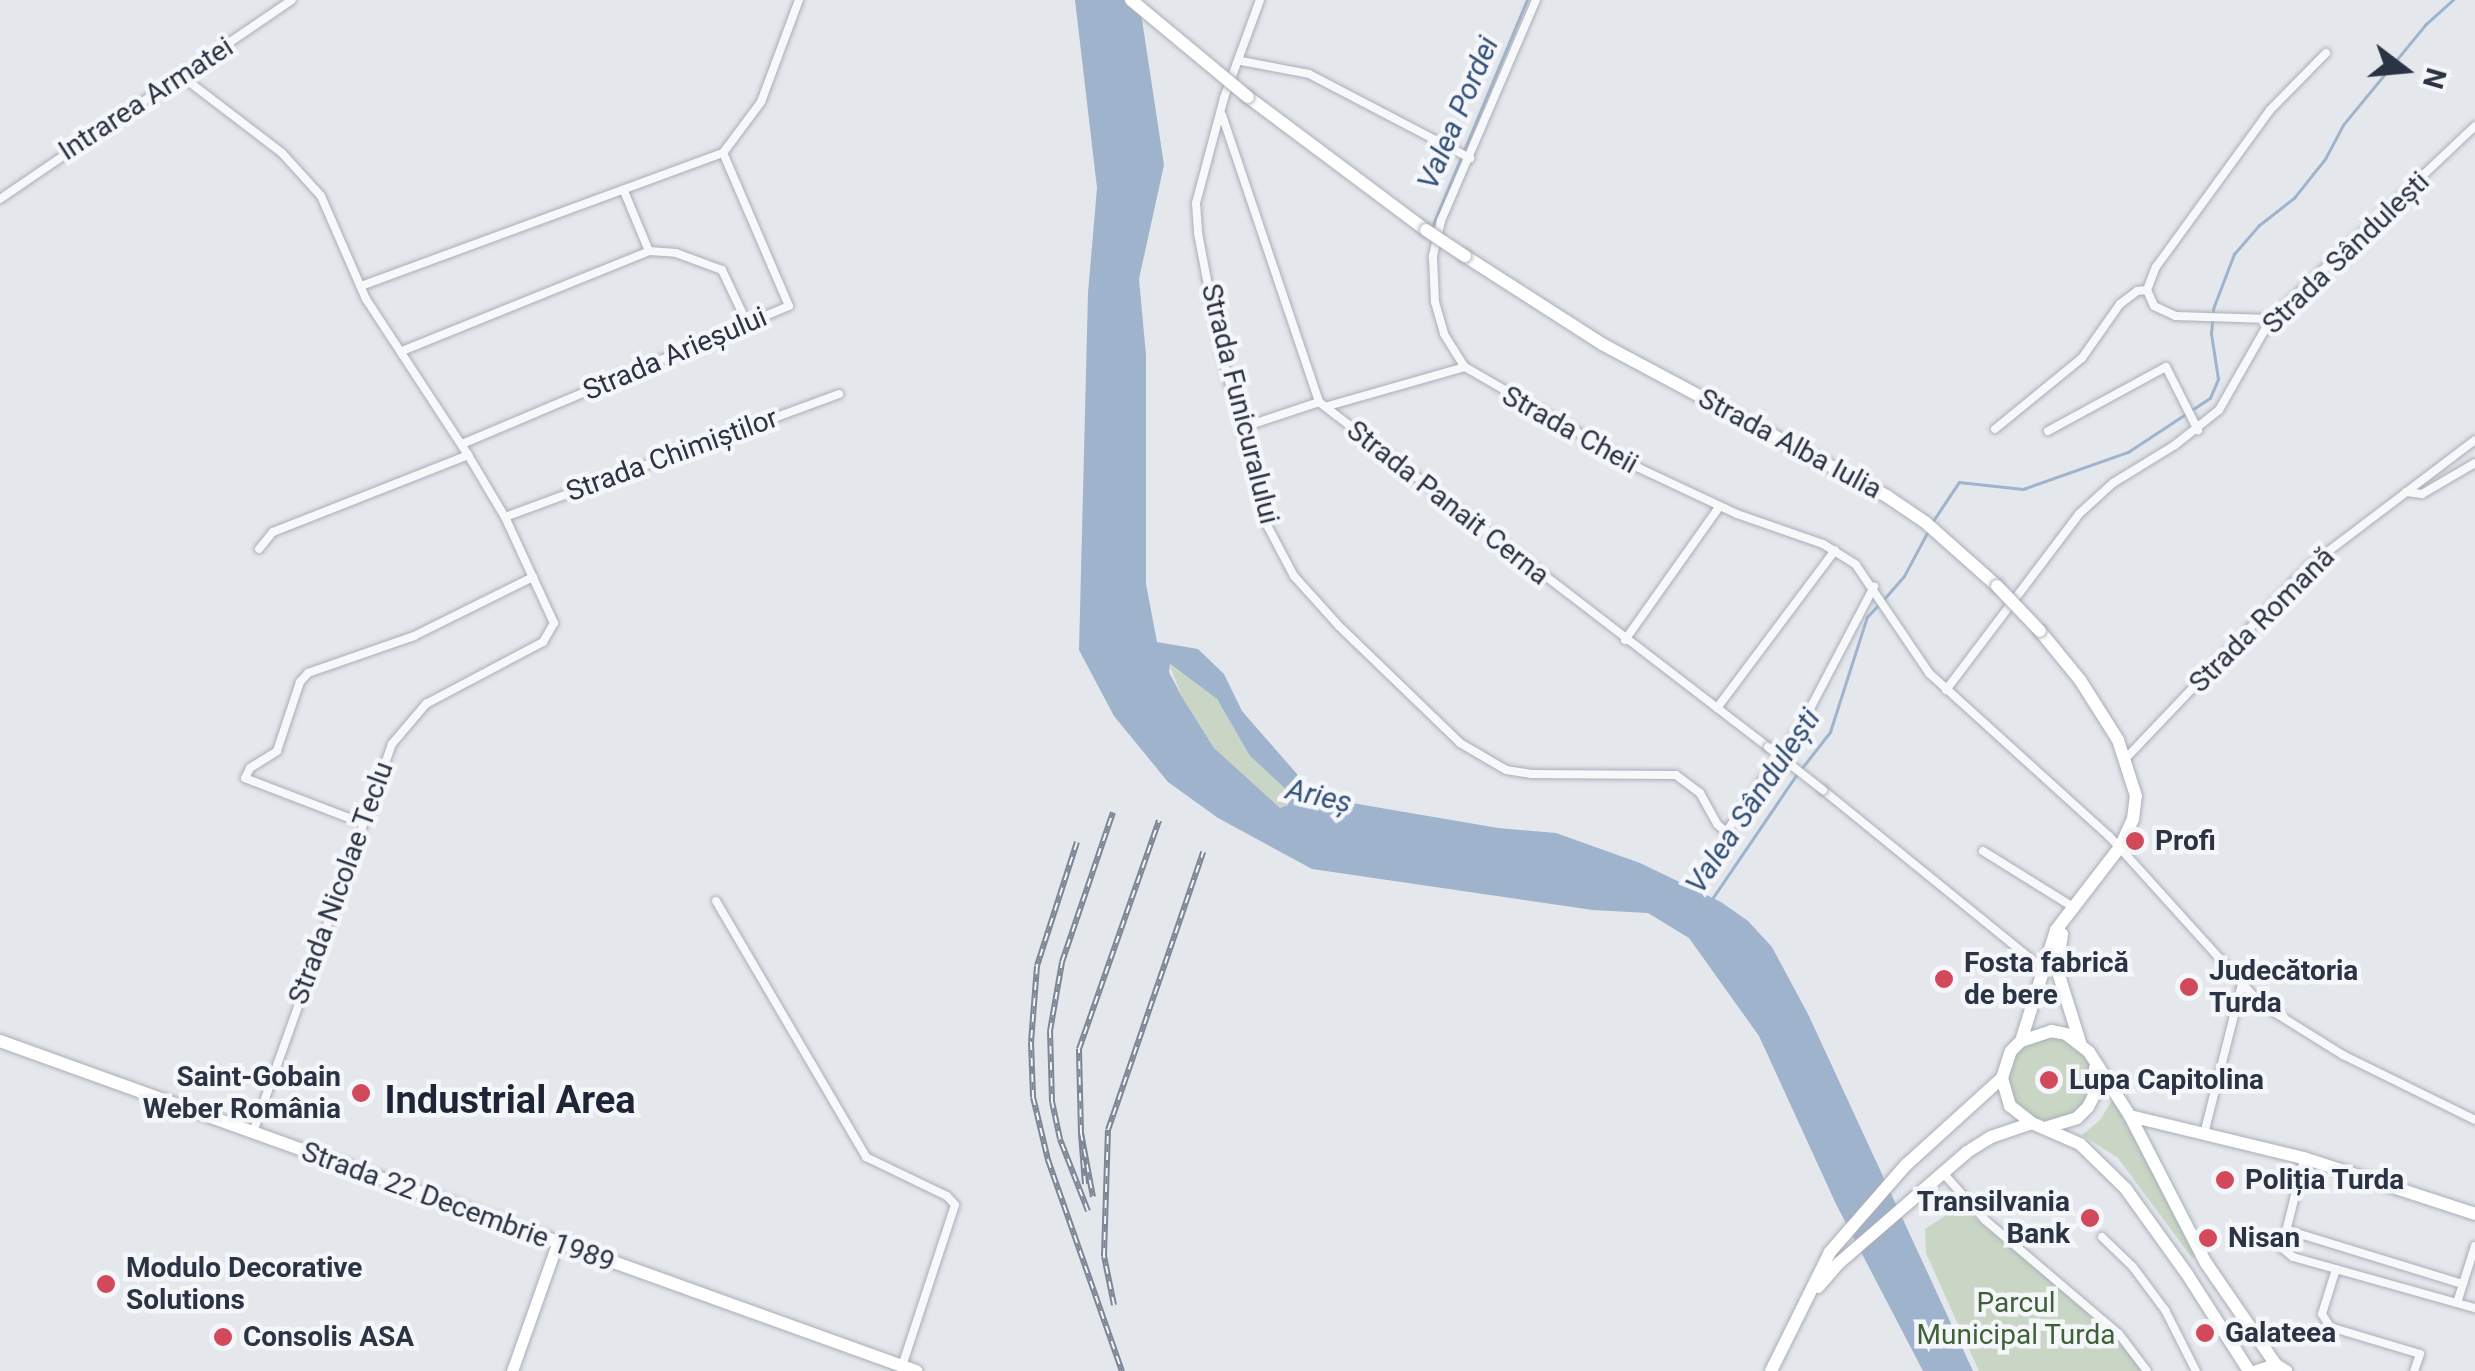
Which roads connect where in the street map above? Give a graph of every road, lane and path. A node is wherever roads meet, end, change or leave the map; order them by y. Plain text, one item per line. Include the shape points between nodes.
1 (292, 0) edge
2 (799, 0) edge
3 (1131, 0) edge
4 (1260, 0) edge
5 (1536, 0) edge
6 (2326, 53) dead end
7 (1241, 60) junction
8 (184, 78) junction
9 (1221, 112) junction
10 (2475, 126) edge
11 (724, 153) junction
12 (1470, 158) junction
13 (624, 191) junction
14 (0, 198) edge
15 (649, 251) junction
16 (362, 286) junction
17 (2147, 290) junction
18 (2271, 319) junction
19 (746, 323) junction
20 (402, 352) junction
21 (1464, 366) junction
22 (839, 394) dead end
23 (1323, 404) junction
24 (1241, 428) junction
25 (1995, 429) dead end
26 (2198, 430) junction
27 (2048, 431) dead end
28 (2475, 440) edge
29 (462, 444) junction
30 (468, 454) junction
31 (2475, 463) edge
32 (2406, 492) junction
33 (1720, 506) junction
34 (505, 518) junction
35 (259, 548) dead end
36 (1834, 550) junction
37 (533, 577) junction
38 (1876, 591) junction
39 (1625, 640) junction
40 (1946, 690) junction
41 (1716, 708) junction
42 (2126, 758) junction
43 (362, 823) junction
44 (2120, 847) junction
45 (1983, 851) dead end
46 (716, 901) dead end
47 (2071, 910) junction
48 (2042, 968) junction
49 (2242, 984) junction
50 (2020, 1041) junction
51 (0, 1042) edge
52 (2080, 1042) junction
53 (2094, 1063) junction
54 (2002, 1078) junction
55 (2130, 1116) junction
56 (2475, 1120) edge
57 (2032, 1124) junction
58 (2048, 1127) junction
59 (253, 1132) junction
60 (2204, 1134) junction
61 (2304, 1158) junction
62 (1942, 1173) junction
63 (2475, 1214) edge
64 (2286, 1230) junction
65 (2102, 1237) dead end
66 (557, 1244) junction
67 (2475, 1246) edge
68 (1834, 1257) junction
69 (2336, 1269) junction
70 (2463, 1284) junction
71 (2457, 1303) junction
72 (2475, 1308) edge
73 (909, 1368) edge
74 (2281, 1368) edge
75 (512, 1371) edge
76 (1771, 1371) edge
77 (2147, 1371) edge
78 (2196, 1371) edge
79 (2249, 1371) edge
80 (2257, 1371) edge
81 (2414, 1371) edge

1 - 8 street, Intrarea Armatei
2 - 11 street via 761,102
3 - 42 main road, Strada Alba Iulia, bridge via 1248,97 1465,256 1602,344 1888,496 1961,552 2040,631 2089,693
4 - 7 street, Strada Funicuralului
5 - 12 street
6 - 17 street via 2270,110 2156,267
7 - 9 street, Strada Funicuralului
7 - 12 street via 1309,74
8 - 14 street, Intrarea Armatei
8 - 16 street, Strada Nicolae Teclu via 298,167 321,196
9 - 23 street, Strada Panait Cerna
9 - 24 street, Strada Funicuralului via 1202,176 1198,233
10 - 18 street, Strada Sândulești
11 - 13 street
11 - 19 street, Strada Arieșului via 790,302
12 - 21 street via 1441,222 1434,257 1435,302 1444,334
13 - 15 street
13 - 16 street
15 - 19 street via 676,252 722,270
15 - 20 street
16 - 20 street, Strada Nicolae Teclu
17 - 18 street via 2165,313
17 - 25 street via 2128,296 2082,358
18 - 26 street, Strada Sândulești via 2228,398
19 - 29 street, Strada Arieșului
20 - 29 street, Strada Nicolae Teclu
21 - 23 street
21 - 33 street, Strada Cheii via 1639,468
22 - 34 street, Strada Chimiștilor
23 - 24 street
23 - 39 street, Strada Panait Cerna
24 - 38 street, Strada Funicuralului via 1267,524 1294,576 1460,743 1488,762 1532,774 1676,775 1700,793 1726,832 1803,722
26 - 27 street via 2166,368
26 - 40 street, Strada Sândulești via 2096,496
28 - 32 street, Strada Romană
29 - 30 street, Strada Nicolae Teclu
30 - 34 street, Strada Nicolae Teclu
30 - 35 street via 274,532
31 - 32 street, Strada Romană via 2422,494
32 - 42 street, Strada Romană via 2310,566
33 - 36 street, Strada Cheii
33 - 39 street
34 - 37 street, Strada Nicolae Teclu
36 - 38 street, Strada Cheii
36 - 41 street
37 - 43 street, Strada Nicolae Teclu via 554,623 551,634 420,708 392,744
37 - 43 street via 300,682 276,751 245,778
38 - 40 street, Strada Cheii
39 - 41 street, Strada Panait Cerna
40 - 44 street, Strada Cheii
41 - 48 street, Strada Panait Cerna, bridge
42 - 44 main road, Strada Alba Iulia via 2136,796
43 - 59 street, Strada Nicolae Teclu
44 - 47 main road, Strada Alba Iulia
44 - 49 street, Strada Cheii
45 - 47 street
46 - 73 street via 866,1157 954,1205
47 - 48 main road
47 - 52 main road via 2057,969
48 - 50 main road
49 - 56 street, Strada Cheii via 2275,1014 2344,1055
49 - 60 street
50 - 52 main road via 2050,1031
50 - 54 main road
51 - 59 main road, Strada 22 Decembrie 1989
52 - 53 main road
53 - 55 main road
53 - 58 main road via 2088,1107
54 - 57 main road via 2010,1106
54 - 68 main road via 1906,1165
55 - 60 main road
55 - 74 main road via 2206,1262
57 - 58 main road
57 - 62 main road via 1991,1137
58 - 79 main road via 2116,1178
59 - 66 main road, Strada 22 Decembrie 1989
60 - 61 main road
61 - 63 main road
61 - 64 street
62 - 68 main road
62 - 77 street via 1985,1220 2120,1334
64 - 69 street via 2282,1248 2293,1258
64 - 70 street
65 - 78 street via 2165,1310
66 - 73 main road, Strada 22 Decembrie 1989
66 - 75 street
67 - 70 street
68 - 76 main road
69 - 71 street
69 - 81 street via 2322,1314 2330,1326 2420,1354
70 - 71 street
71 - 72 street
74 - 80 main road

